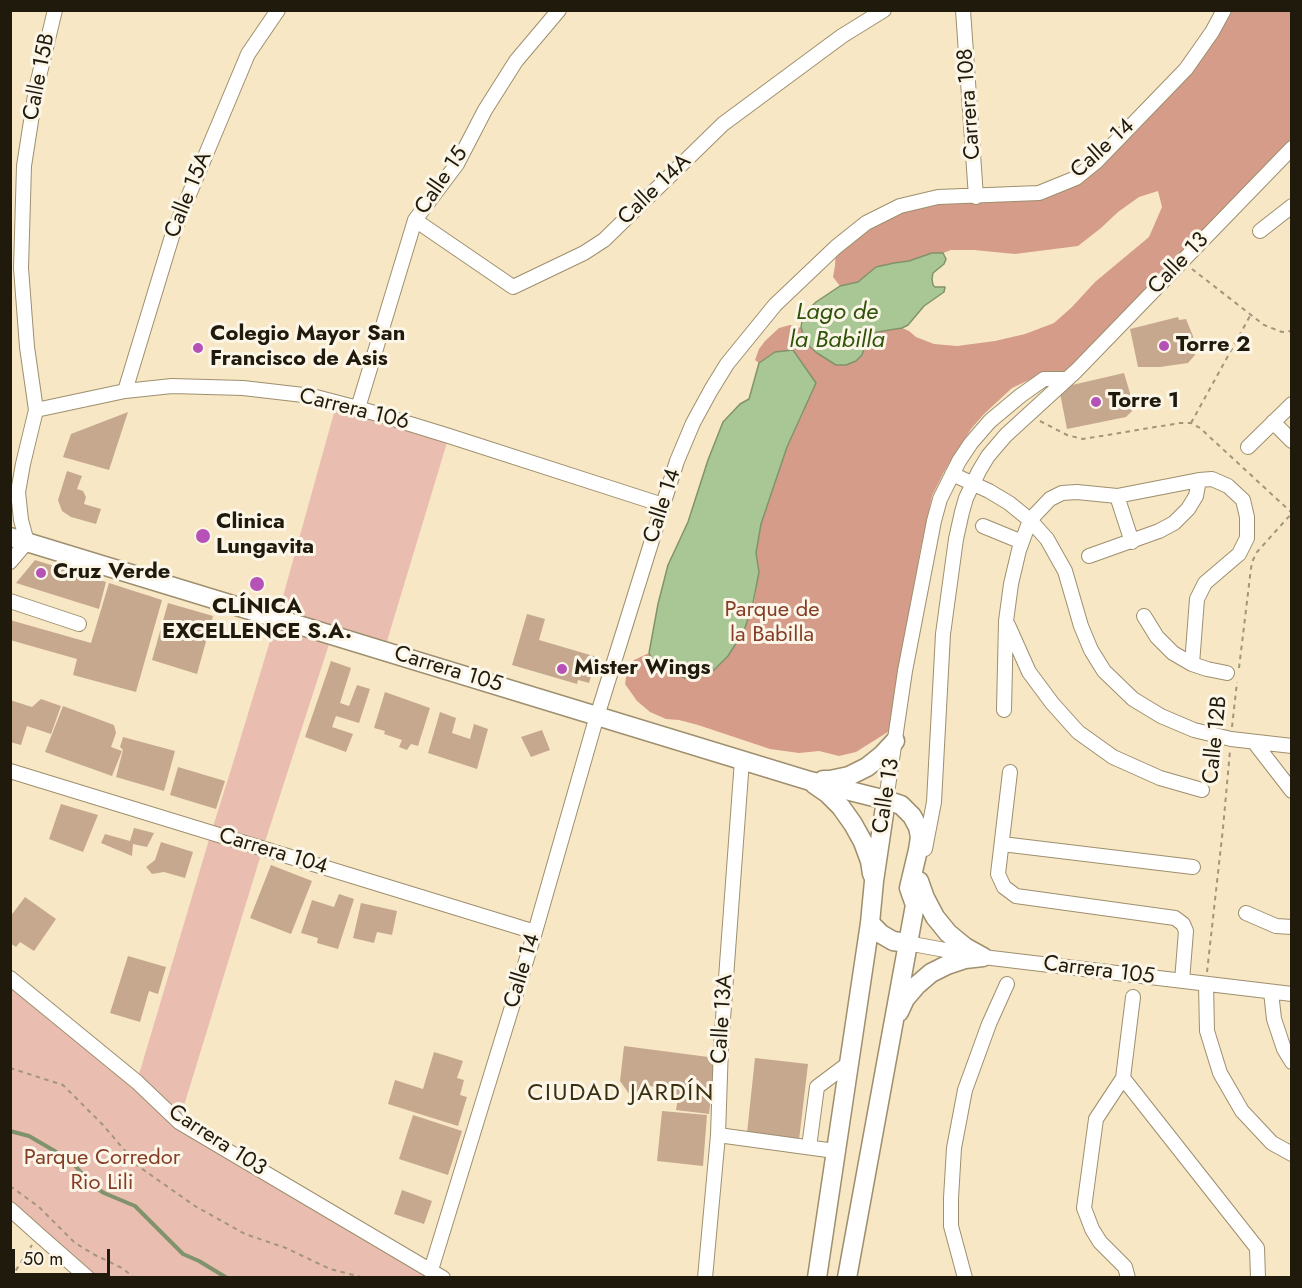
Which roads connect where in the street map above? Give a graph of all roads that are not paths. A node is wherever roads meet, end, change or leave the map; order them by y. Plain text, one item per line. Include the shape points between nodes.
1 (55, 10) edge
2 (278, 10) edge
3 (559, 10) edge
4 (884, 10) edge
5 (963, 10) edge
6 (1224, 10) edge
7 (1292, 148) edge
8 (976, 196) junction
9 (1290, 211) edge
10 (415, 220) junction
11 (1260, 231) dead end
12 (1066, 379) junction
13 (125, 391) junction
14 (1292, 404) edge
15 (358, 408) junction
16 (36, 410) junction
17 (1273, 422) junction
18 (1292, 441) edge
19 (1248, 447) dead end
20 (22, 464) junction
21 (952, 474) junction
22 (1199, 480) junction
23 (10, 483) edge
24 (972, 484) junction
25 (1117, 496) junction
26 (663, 505) junction
27 (1030, 520) junction
28 (983, 526) dead end
29 (19, 540) edge
30 (1022, 542) junction
31 (1132, 542) junction
32 (1089, 556) dead end
33 (10, 562) edge
34 (10, 601) edge
35 (1144, 616) dead end
36 (1006, 621) junction
37 (79, 624) dead end
38 (1192, 664) junction
39 (1233, 672) road end
40 (1004, 710) dead end
41 (597, 716) junction
42 (895, 741) junction
43 (1254, 742) junction
44 (1292, 746) edge
45 (742, 760) junction
46 (10, 771) edge
47 (1010, 772) dead end
48 (810, 781) junction
49 (1202, 790) dead end
50 (1292, 791) edge
51 (886, 800) junction
52 (1002, 844) junction
53 (1193, 867) dead end
54 (919, 880) junction
55 (874, 881) junction
56 (915, 905) junction
57 (1246, 913) dead end
58 (870, 924) junction
59 (1292, 927) edge
60 (535, 932) junction
61 (908, 943) junction
62 (983, 957) junction
63 (10, 978) edge
64 (1182, 981) junction
65 (1007, 984) dead end
66 (1206, 984) junction
67 (1271, 992) junction
68 (1292, 994) edge
69 (1133, 997) dead end
70 (893, 1024) junction
71 (1292, 1062) edge
72 (849, 1063) junction
73 (1123, 1078) junction
74 (718, 1135) junction
75 (809, 1147) junction
76 (835, 1151) junction
77 (1292, 1154) edge
78 (10, 1209) edge
79 (431, 1270) junction
80 (88, 1278) edge
81 (443, 1278) edge
82 (705, 1278) edge
83 (817, 1278) edge
84 (847, 1278) edge
85 (965, 1278) edge
86 (1128, 1278) edge
87 (1258, 1278) edge

1 - 16 street, Calle 15B via 36,89 24,166 21,268
2 - 13 street, Calle 15A via 248,54 173,233
3 - 10 street, Calle 15 via 516,61 484,110 457,164
4 - 10 street, Calle 14A via 842,36 723,124 604,240 513,287
5 - 8 street, Carrera 108
6 - 8 street, Calle 14 via 1186,69 1076,178 1039,193
7 - 12 street, Calle 13
8 - 26 street, Calle 14 via 938,197 900,206 866,223 775,305 711,390 677,461
9 - 11 street
10 - 15 street, Calle 15
12 - 21 street, Calle 13 via 1044,379 1020,396 990,421
12 - 24 street, Calle 13 via 1006,435
13 - 15 street, Carrera 106 via 172,386 243,388 312,396
13 - 16 street, Carrera 106
14 - 17 street
15 - 26 street, Carrera 106
16 - 20 street, Calle 15B
17 - 18 street
17 - 19 street
20 - 23 street, Calle 15B
20 - 29 street, Calle 15B
21 - 24 street
21 - 42 street, Calle 13 via 934,521
22 - 25 street
22 - 31 street via 1196,496 1174,523
22 - 38 street via 1212,479 1228,486 1243,500 1247,538 1239,554 1205,583 1197,598
24 - 27 street via 1009,503
24 - 54 street, Calle 13 via 956,539 943,634 934,802
25 - 27 street via 1062,493 1050,499
25 - 31 street
26 - 41 street, Calle 14
27 - 30 street
27 - 43 street via 1055,550 1090,650 1104,671 1133,699 1161,716 1194,730
28 - 30 street
29 - 33 street
29 - 41 main road, Carrera 105
30 - 36 street
31 - 32 street
34 - 37 street
35 - 38 street via 1173,653
36 - 40 street
36 - 49 street via 1029,672 1078,732 1113,757 1160,778
38 - 39 street
41 - 45 main road, Carrera 105
41 - 60 street, Calle 14
42 - 48 main road via 882,756 849,776
42 - 51 street, Calle 13
43 - 44 street
43 - 50 street
45 - 48 main road, Carrera 105
45 - 74 street, Calle 13A
46 - 60 street, Carrera 104
47 - 52 street
48 - 51 main road, Carrera 105
48 - 55 main road via 827,793 853,824 863,842
51 - 55 main road, Calle 13
51 - 56 main road, Carrera 105 via 906,810 918,827 920,837 909,888
52 - 53 street
52 - 64 street via 998,874 1004,887 1016,896 1175,918 1183,924 1186,931
54 - 56 main road, Calle 13
54 - 62 main road via 935,917 948,933
55 - 58 main road, Calle 13
56 - 61 main road, Calle 13
57 - 59 street via 1276,926
58 - 61 main road via 893,941
58 - 72 main road, Calle 13
60 - 79 street, Calle 14
61 - 62 street, Carrera 105
61 - 70 main road, Calle 13
62 - 64 street, Carrera 105
62 - 70 main road via 947,964 931,973 905,999
63 - 79 street, Carrera 103 via 137,1082 179,1122
64 - 66 street, Carrera 105
65 - 85 street via 965,1090 954,1148 951,1226
66 - 67 street, Carrera 105
66 - 77 street via 1207,1031 1220,1073 1242,1111 1272,1143
67 - 68 street, Carrera 105
67 - 71 street via 1274,1019
69 - 73 street
70 - 84 main road, Calle 13
72 - 75 street via 817,1088
72 - 76 main road, Calle 13
73 - 86 street via 1096,1119 1084,1208 1100,1242 1125,1267
73 - 87 street via 1257,1248
74 - 75 street
74 - 82 street, Calle 13A
75 - 76 street
76 - 83 main road, Calle 13
78 - 80 street
79 - 81 street, Carrera 103

